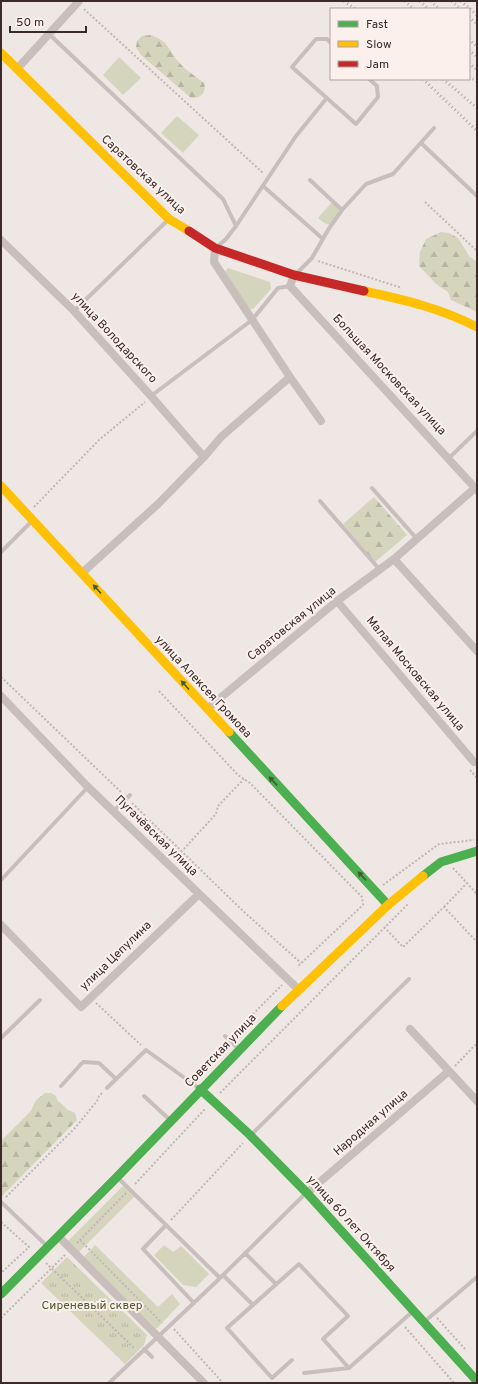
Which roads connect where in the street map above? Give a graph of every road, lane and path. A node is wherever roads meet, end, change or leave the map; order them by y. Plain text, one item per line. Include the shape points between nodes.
1 (79, 2) edge
2 (48, 34) junction
3 (330, 42) edge
4 (1, 53) edge
5 (17, 69) junction
6 (371, 80) edge
7 (326, 99) junction
8 (434, 128) dead end
9 (421, 143) junction
10 (268, 178) junction
11 (310, 180) dead end
12 (263, 186) junction
13 (477, 196) edge
14 (425, 202) dead end
15 (342, 210) junction
16 (169, 219) junction
17 (236, 226) junction
18 (323, 239) junction
19 (1, 240) edge
20 (215, 248) junction
21 (477, 251) edge
22 (294, 275) junction
23 (290, 286) junction
24 (74, 311) junction
25 (252, 320) junction
26 (477, 327) edge
27 (290, 377) junction
28 (151, 396) junction
29 (321, 420) dead end
30 (477, 431) edge
31 (204, 457) junction
32 (449, 458) junction
33 (1, 486) edge
34 (372, 488) dead end
35 (476, 489) edge
36 (320, 501) dead end
37 (30, 517) junction
38 (417, 539) junction
39 (1, 552) edge
40 (394, 559) junction
41 (380, 570) junction
42 (82, 573) junction
43 (337, 601) junction
44 (477, 651) edge
45 (1, 677) edge
46 (159, 691) dead end
47 (1, 696) edge
48 (207, 709) junction
49 (474, 762) dead end
50 (244, 779) junction
51 (88, 787) junction
52 (129, 796) junction
53 (114, 811) junction
54 (477, 839) edge
55 (181, 852) junction
56 (475, 854) edge
57 (449, 864) dead end
58 (1, 880) edge
59 (467, 883) junction
60 (383, 885) dead end
61 (199, 894) junction
62 (477, 894) edge
63 (411, 901) dead end
64 (388, 905) junction
65 (444, 907) junction
66 (1, 925) edge
67 (384, 927) junction
68 (477, 942) edge
69 (301, 963) junction
70 (297, 967) dead end
71 (409, 979) dead end
72 (283, 984) dead end
73 (298, 989) junction
74 (90, 997) junction
75 (40, 1000) dead end
76 (410, 1029) dead end
77 (1, 1038) edge
78 (227, 1038) junction
79 (477, 1043) edge
80 (239, 1049) junction
81 (146, 1050) junction
82 (450, 1071) junction
83 (194, 1073) dead end
84 (116, 1079) junction
85 (60, 1086) dead end
86 (107, 1088) joint
87 (200, 1089) junction
88 (144, 1096) dead end
89 (215, 1098) junction
90 (477, 1101) edge
91 (171, 1120) junction
92 (250, 1135) junction
93 (117, 1177) junction
94 (130, 1189) junction
95 (307, 1193) junction
96 (1, 1202) edge
97 (1, 1222) edge
98 (166, 1225) junction
99 (59, 1237) junction
100 (80, 1240) junction
101 (48, 1247) junction
102 (71, 1249) junction
103 (245, 1253) junction
104 (45, 1263) dead end
105 (51, 1269) junction
106 (1, 1273) edge
107 (221, 1277) junction
108 (477, 1277) edge
109 (276, 1284) junction
110 (1, 1294) edge
111 (194, 1303) junction
112 (253, 1305) junction
113 (414, 1311) junction
114 (434, 1314) junction
115 (1, 1318) edge
116 (401, 1322) junction
117 (424, 1322) junction
118 (170, 1324) junction
119 (157, 1337) junction
120 (144, 1349) junction
121 (137, 1351) dead end
122 (467, 1352) dead end
123 (152, 1357) dead end
124 (292, 1360) dead end
125 (350, 1368) junction
126 (304, 1373) dead end
127 (477, 1381) edge
128 (109, 1383) edge
129 (204, 1383) edge
130 (223, 1383) edge
131 (454, 1383) edge

1 - 2 street
1 - 10 path
2 - 5 street
2 - 17 lane via 222,199
3 - 7 lane via 327,39 316,39 292,67
4 - 5 street, Саратовская улица
5 - 16 street, Саратовская улица
6 - 7 lane via 377,86 378,98 356,124
7 - 10 lane via 296,136
8 - 9 lane
9 - 13 lane
9 - 15 lane via 393,174 366,184
10 - 12 lane
11 - 15 lane
12 - 17 lane
12 - 18 lane
14 - 21 path
15 - 18 lane
16 - 20 street, Саратовская улица
16 - 24 lane
17 - 20 lane
18 - 22 lane via 312,258
19 - 24 street, улица Володарского
20 - 22 street, Саратовская улица
20 - 25 street via 214,262
22 - 23 street
22 - 26 street, Саратовская улица via 421,304 456,316
23 - 25 lane via 278,288
23 - 32 street, Большая Московская улица
24 - 28 street, улица Володарского
25 - 27 street
25 - 28 lane
27 - 29 street
27 - 31 street via 221,437
28 - 31 street, улица Володарского
28 - 37 path via 99,440
30 - 32 lane
31 - 42 street via 158,504
32 - 35 street, Большая Московская улица
33 - 37 street, улица Алексея Громова
34 - 38 lane
35 - 38 street, Саратовская улица
36 - 41 lane
37 - 39 lane
37 - 42 street, улица Алексея Громова
38 - 40 street, Саратовская улица
40 - 41 street, Саратовская улица
40 - 44 street
41 - 43 street, Саратовская улица
48 -> 42 street, улица Алексея Громова
43 - 48 street, Саратовская улица
43 - 49 street, Малая Московская улица
45 - 52 path
46 - 50 path
47 - 51 street, Пугачёвская улица
64 -> 48 street, улица Алексея Громова
50 - 55 path via 218,806 216,814
50 - 69 path via 362,897 362,905
51 - 53 street, Пугачёвская улица
51 - 58 lane
52 - 53 lane
52 - 55 path
53 - 61 street, Пугачёвская улица
54 - 60 path via 439,844
55 - 69 path
56 - 64 street, Советская улица via 440,862
57 - 59 path
59 - 62 path
59 - 65 path
61 - 73 street, Пугачёвская улица
61 - 74 street, улица Цепулина
63 - 67 path
64 - 73 street, Советская улица
65 - 67 path via 403,947
65 - 68 path
66 - 74 street, улица Цепулина via 81,1007
67 - 89 path
69 - 70 path
71 - 92 lane
72 - 78 path
73 - 80 street, Советская улица
74 - 81 path
75 - 77 lane
76 - 82 street
78 - 80 lane
78 - 83 path
79 - 82 path
80 - 87 street, Советская улица
81 - 84 lane
81 - 87 lane
82 - 90 street
82 - 95 street, Народная улица
84 - 85 lane via 99,1063 83,1062
84 - 86 lane
86 - 96 path via 75,1128
87 - 89 street, улица 60 лет Октября
87 - 91 street, Советская улица
88 - 91 lane
89 - 92 street, улица 60 лет Октября
89 - 94 path
91 - 93 street, Советская улица
92 - 95 street, улица 60 лет Октября
92 - 98 path
93 - 94 lane
93 - 99 street, Советская улица
94 - 98 lane
94 - 100 path
95 - 103 lane
95 - 113 street, улица 60 лет Октября
96 - 101 lane
97 - 106 path via 29,1247
98 - 107 lane
98 - 111 lane via 143,1249
99 - 101 street, Советская улица
99 - 102 street
100 - 102 path
100 - 118 path via 162,1323
101 - 110 street, Советская улица
102 - 105 path
102 - 119 street
103 - 107 lane
103 - 109 lane
104 - 105 path
105 - 115 path
105 - 121 path
107 - 111 lane
107 - 112 lane
108 - 114 lane
109 - 112 lane
109 - 125 lane via 299,1264 348,1316 323,1339
111 - 118 lane
112 - 124 lane via 227,1328 272,1378
113 - 116 lane
113 - 117 street, улица 60 лет Октября
114 - 117 lane
114 - 122 path
116 - 125 lane
116 - 131 path
117 - 127 street, улица 60 лет Октября
118 - 119 lane
118 - 130 path
119 - 120 lane
119 - 129 street
120 - 123 lane
120 - 128 lane
125 - 126 lane

